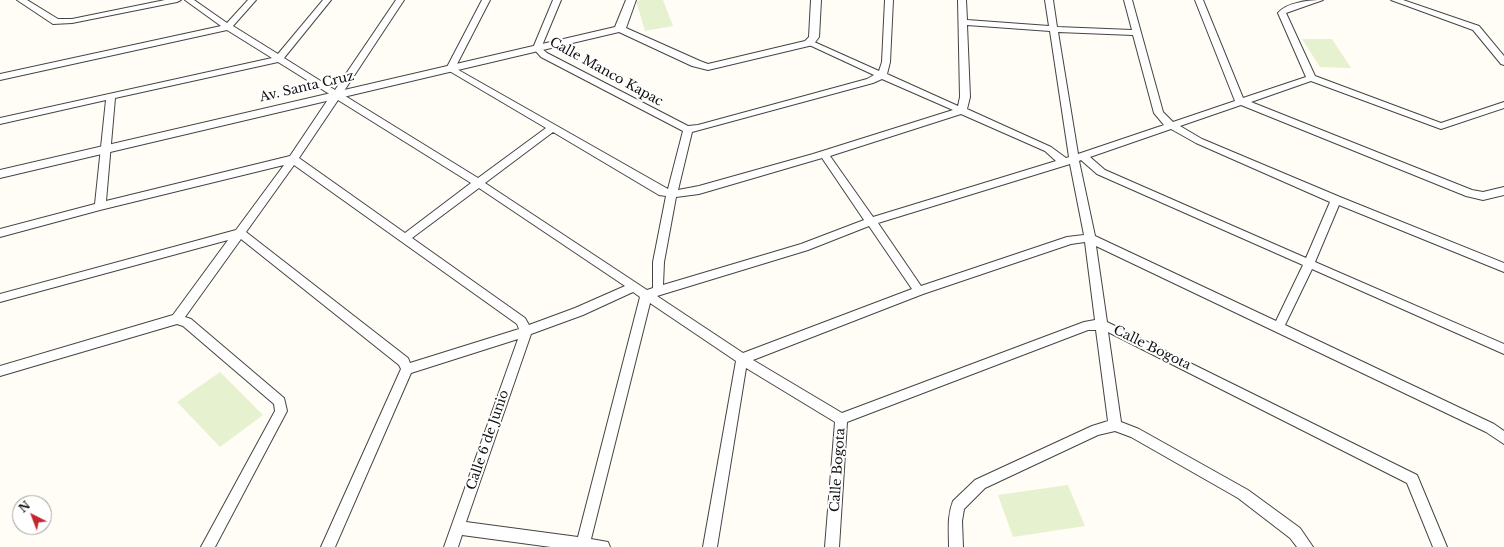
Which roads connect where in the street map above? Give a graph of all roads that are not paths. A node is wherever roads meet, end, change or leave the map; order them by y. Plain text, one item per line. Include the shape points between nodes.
1 (21, 0) edge
2 (177, 0) edge
3 (189, 0) edge
4 (252, 0) edge
5 (326, 0) edge
6 (400, 0) edge
7 (486, 0) edge
8 (557, 0) edge
9 (631, 0) edge
10 (816, 0) edge
11 (889, 0) edge
12 (962, 0) edge
13 (1049, 0) edge
14 (1128, 0) edge
15 (1200, 0) edge
16 (1319, 0) edge
17 (1395, 0) edge
18 (963, 22) junction
19 (228, 27) junction
20 (620, 28) junction
21 (1054, 29) junction
22 (1138, 34) junction
23 (809, 43) junction
24 (537, 48) junction
25 (280, 59) junction
26 (1504, 62) edge
27 (450, 69) junction
28 (882, 75) junction
29 (0, 77) edge
30 (1311, 78) junction
31 (338, 94) junction
32 (111, 97) junction
33 (1240, 101) junction
34 (1504, 105) edge
35 (962, 110) junction
36 (0, 121) edge
37 (1170, 125) junction
38 (551, 129) junction
39 (688, 129) junction
40 (108, 148) junction
41 (825, 155) junction
42 (293, 159) junction
43 (1074, 159) junction
44 (0, 174) edge
45 (478, 183) junction
46 (1504, 191) edge
47 (671, 194) junction
48 (1336, 200) junction
49 (100, 206) junction
50 (872, 221) junction
51 (240, 233) junction
52 (0, 234) edge
53 (405, 238) junction
54 (1090, 238) junction
55 (1309, 264) junction
56 (1504, 268) edge
57 (634, 287) junction
58 (659, 291) junction
59 (919, 291) junction
60 (646, 296) junction
61 (0, 298) edge
62 (177, 319) junction
63 (1103, 325) junction
64 (1278, 328) junction
65 (526, 332) junction
66 (1504, 349) edge
67 (742, 359) junction
68 (407, 369) junction
69 (0, 371) edge
70 (841, 419) junction
71 (1115, 425) junction
72 (1504, 438) edge
73 (458, 528) junction
74 (582, 546) edge
75 (208, 547) edge
76 (328, 547) edge
77 (451, 547) edge
78 (603, 547) edge
79 (710, 547) edge
80 (832, 547) edge
81 (956, 547) edge
82 (1306, 547) edge
83 (1440, 547) edge

1 - 2 street via 56,22
3 - 19 street
4 - 19 street
5 - 25 street
6 - 31 street
7 - 27 street
8 - 24 street, Calle Manco Kapac
9 - 20 street
10 - 23 street via 814,36
11 - 28 street via 886,62
12 - 18 street
13 - 21 street
14 - 22 street
15 - 33 street
16 - 30 street via 1282,13
17 - 26 street via 1476,28
18 - 21 street
18 - 35 street via 966,97
19 - 25 street
19 - 29 street
20 - 23 street via 696,64 708,67
20 - 24 street, Av. Santa Cruz
21 - 22 street
21 - 43 street
22 - 37 street via 1159,112
23 - 28 street
24 - 27 street, Av. Santa Cruz
24 - 39 street, Calle Manco Kapac via 554,61
25 - 31 street
25 - 32 street
27 - 31 street, Av. Santa Cruz
27 - 38 street
28 - 35 street
28 - 39 street via 863,83
30 - 33 street
30 - 34 street via 1441,126
31 - 40 street, Av. Santa Cruz
31 - 42 street
31 - 45 street
32 - 36 street
32 - 40 street
33 - 37 street
33 - 46 street via 1470,193 1483,196
35 - 41 street
35 - 43 street
37 - 43 street
37 - 48 street via 1199,141
38 - 45 street
38 - 47 street via 663,192
39 - 47 street
40 - 44 street, Av. Santa Cruz
40 - 49 street
41 - 47 street
41 - 50 street
42 - 49 street
42 - 51 street
42 - 53 street
43 - 50 street
43 - 54 street
43 - 55 street
45 - 53 street
45 - 57 street
47 - 58 street via 658,263 656,281
48 - 55 street
48 - 56 street
49 - 52 street
50 - 58 street via 804,247
50 - 59 street
51 - 61 street
51 - 62 street
51 - 68 street via 404,362
53 - 65 street via 521,321
54 - 59 street via 1071,240
54 - 63 street
54 - 64 street
55 - 64 street
55 - 66 street
57 - 60 street
57 - 65 street
58 - 60 street
59 - 67 street
60 - 67 street
60 - 74 street
62 - 69 street
62 - 75 street via 187,322 280,402 281,412
63 - 70 street, Calle Bogota via 1088,325
63 - 71 street
63 - 83 street, Calle Bogota via 1412,479
64 - 72 street via 1490,428
65 - 68 street
65 - 73 street, Calle 6 de Junio
67 - 70 street
67 - 79 street
68 - 76 street
70 - 80 street, Calle Bogota
71 - 81 street via 1096,430 980,484 958,506 955,521
71 - 82 street via 1135,433 1244,494 1295,533
73 - 74 street
73 - 77 street, Calle 6 de Junio
74 - 78 street

